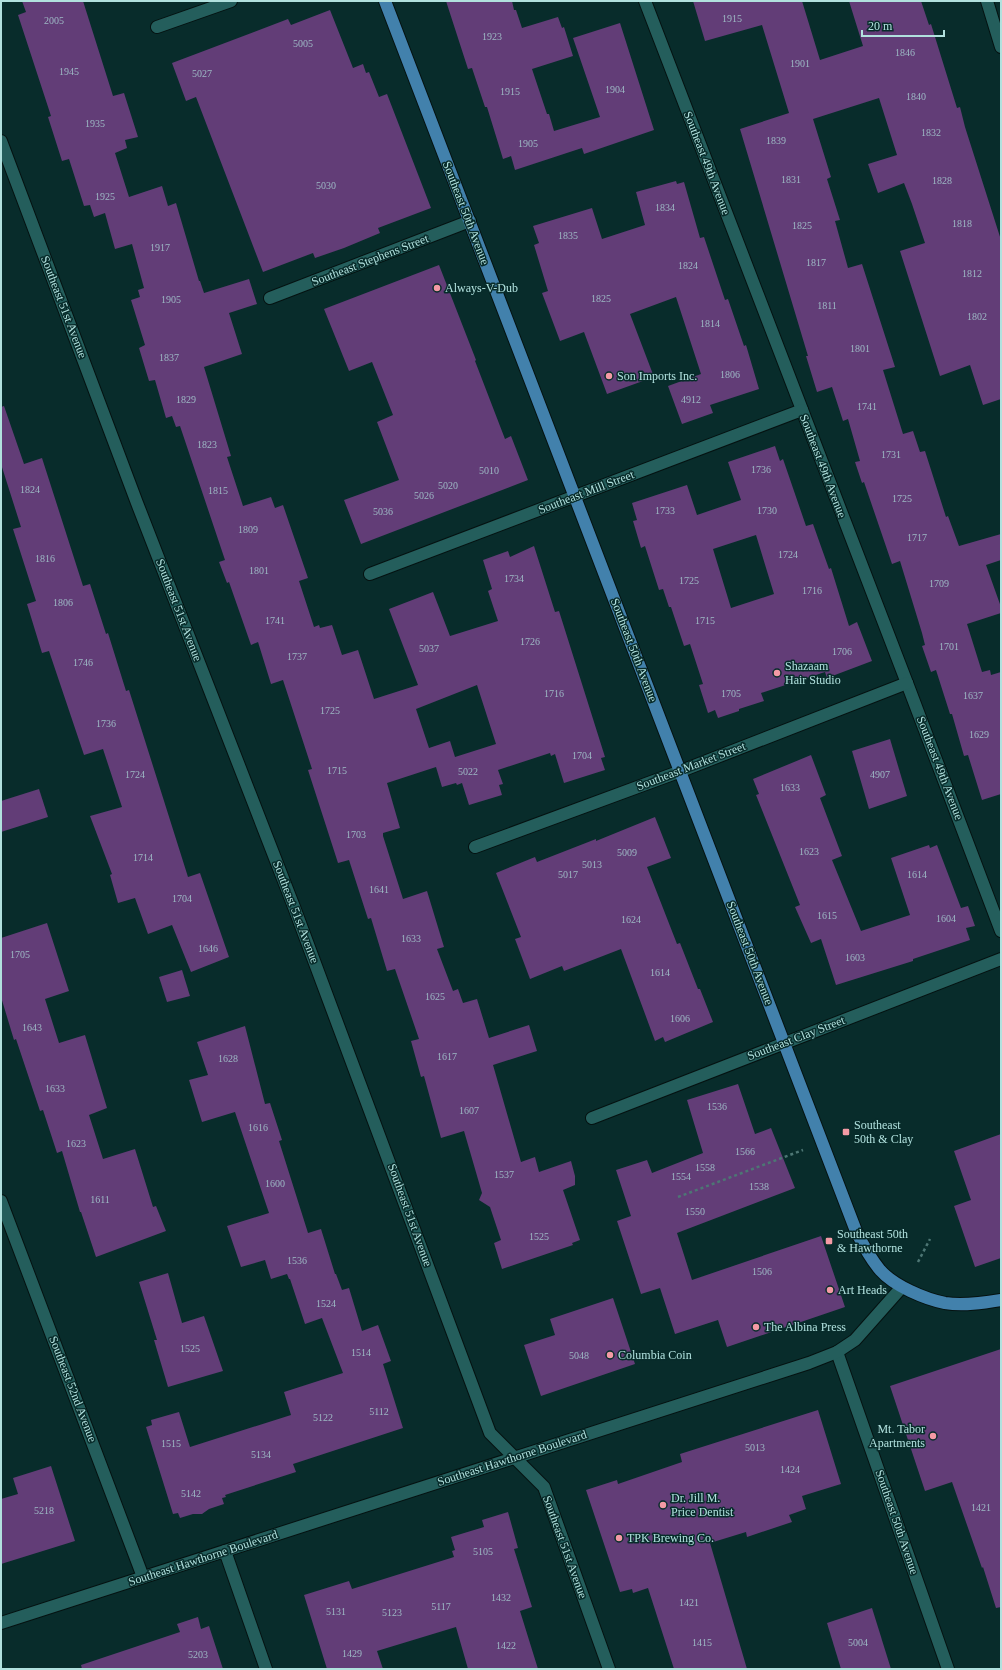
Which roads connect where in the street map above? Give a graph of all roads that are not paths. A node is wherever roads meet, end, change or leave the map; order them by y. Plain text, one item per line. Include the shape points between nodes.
1 (230, 1) edge
2 (385, 1) edge
3 (645, 1) edge
4 (987, 1) edge
5 (157, 26) dead end
6 (1001, 47) edge
7 (1, 141) edge
8 (470, 221) junction
9 (270, 298) dead end
10 (802, 410) junction
11 (575, 496) junction
12 (370, 574) dead end
13 (907, 683) junction
14 (681, 771) junction
15 (475, 847) dead end
16 (1001, 931) edge
17 (1001, 959) edge
18 (784, 1042) junction
19 (592, 1118) dead end
20 (1, 1201) edge
21 (901, 1288) junction
22 (1001, 1300) edge
23 (837, 1352) junction
24 (515, 1457) junction
25 (225, 1551) junction
26 (144, 1577) junction
27 (1, 1622) edge
28 (266, 1669) edge
29 (609, 1669) edge
30 (948, 1669) edge

1 - 5 street
2 - 8 main road, Southeast 50th Avenue
3 - 10 street, Southeast 49th Avenue
4 - 6 street
7 - 24 street, Southeast 51st Avenue via 137,503 297,914 490,1433
8 - 9 street, Southeast Stephens Street
8 - 11 main road, Southeast 50th Avenue
10 - 11 street, Southeast Mill Street
10 - 13 street, Southeast 49th Avenue
11 - 12 street, Southeast Mill Street
11 - 14 main road, Southeast 50th Avenue
13 - 14 street, Southeast Market Street
13 - 16 street, Southeast 49th Avenue
14 - 15 street, Southeast Market Street
14 - 18 main road, Southeast 50th Avenue
17 - 18 street, Southeast Clay Street
18 - 19 street, Southeast Clay Street
18 - 21 main road, Southeast 50th Avenue via 856,1231 867,1253 881,1271
20 - 26 street, Southeast 52nd Avenue
21 - 22 main road via 946,1303 976,1304
21 - 23 street, Southeast Hawthorne Boulevard via 855,1340
23 - 24 street, Southeast Hawthorne Boulevard
23 - 30 street, Southeast 50th Avenue
24 - 25 street, Southeast Hawthorne Boulevard
24 - 29 street, Southeast 51st Avenue via 544,1487
25 - 26 street, Southeast Hawthorne Boulevard
25 - 28 street
26 - 27 street, Southeast Hawthorne Boulevard

